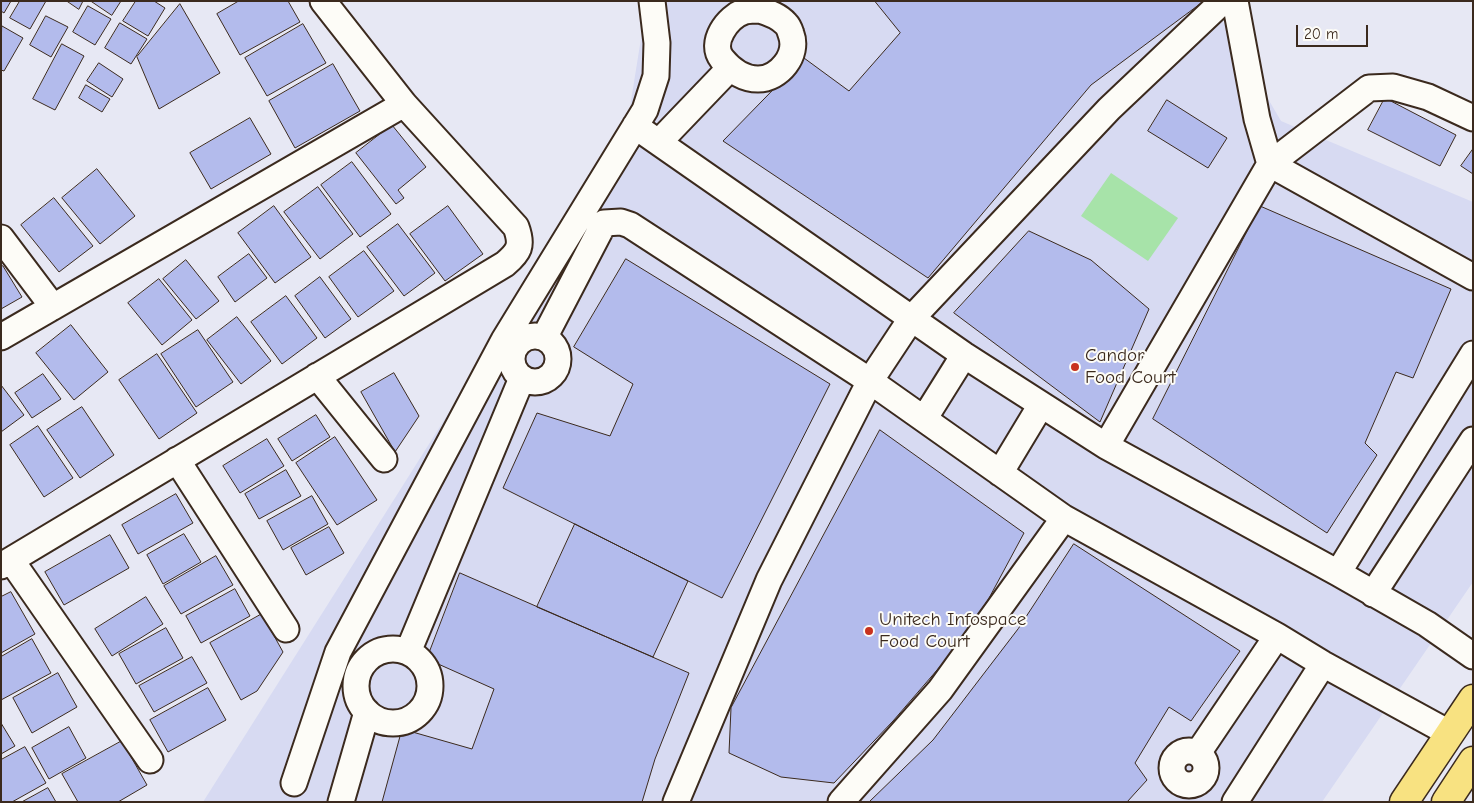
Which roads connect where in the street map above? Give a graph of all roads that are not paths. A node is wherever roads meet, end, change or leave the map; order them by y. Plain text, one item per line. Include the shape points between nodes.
1 (322, 1) edge
2 (652, 1) edge
3 (1223, 1) edge
4 (1234, 1) edge
5 (780, 8) edge
6 (729, 68) junction
7 (404, 104) junction
8 (1473, 118) edge
9 (635, 126) junction
10 (659, 142) junction
11 (1270, 164) junction
12 (1, 238) edge
13 (1473, 277) edge
14 (53, 307) junction
15 (911, 319) junction
16 (1, 337) edge
17 (544, 338) junction
18 (509, 343) junction
19 (1473, 354) edge
20 (964, 356) junction
21 (317, 376) junction
22 (522, 378) junction
23 (870, 380) junction
24 (1041, 404) junction
25 (924, 419) junction
26 (1473, 440) edge
27 (1106, 446) junction
28 (177, 460) junction
29 (384, 460) dead end
30 (1000, 473) junction
31 (1064, 518) junction
32 (6, 563) edge
33 (1338, 573) junction
34 (1374, 594) junction
35 (286, 629) dead end
36 (1278, 636) junction
37 (338, 652) junction
38 (408, 652) junction
39 (1473, 656) edge
40 (364, 663) junction
41 (1323, 664) junction
42 (1473, 699) edge
43 (367, 712) junction
44 (1449, 734) junction
45 (150, 760) dead end
46 (1473, 761) edge
47 (294, 783) dead end
48 (1178, 793) edge
49 (341, 802) edge
50 (676, 802) edge
51 (841, 802) edge
52 (1235, 802) edge
53 (1404, 802) edge
54 (1446, 802) edge

1 - 7 street
2 - 9 street via 657,43 656,76 645,110
3 - 15 street via 1109,109
4 - 11 street via 1257,119
5 - 6 street via 744,12 728,22 718,37 718,55
5 - 6 street via 793,39 792,53 786,65 772,76 758,79 742,76
6 - 10 street
7 - 14 street
7 - 21 street via 516,227 520,246 505,264
8 - 11 street via 1428,96 1393,87 1369,88
9 - 10 street
9 - 18 street
10 - 15 street
11 - 13 street
11 - 27 street
12 - 14 street
14 - 16 street
15 - 20 street
15 - 23 street
17 - 18 street via 530,336
17 - 22 street via 558,354 554,372 540,382
17 - 23 street via 599,230 604,223 621,222
18 - 22 street via 512,364
18 - 37 street
19 - 33 street
20 - 24 street
20 - 25 street
21 - 28 street
21 - 29 street
22 - 38 street
23 - 25 street
23 - 50 street via 769,580
24 - 27 street
24 - 30 street
25 - 30 street
26 - 34 street
27 - 33 street
28 - 32 street
28 - 35 street
30 - 31 street
31 - 36 street
31 - 51 street via 940,690
32 - 45 street
33 - 34 street
34 - 39 street via 1427,624
36 - 41 street
36 - 48 street via 1198,753 1204,759 1206,772 1198,783
37 - 40 street
37 - 47 street
38 - 40 street via 384,650
38 - 43 street via 426,667 431,692 427,703 419,714 396,723 383,722
40 - 43 street via 356,685 357,697
41 - 44 street
41 - 52 street
42 - 44 main road
43 - 49 street
44 - 53 main road
46 - 54 main road

